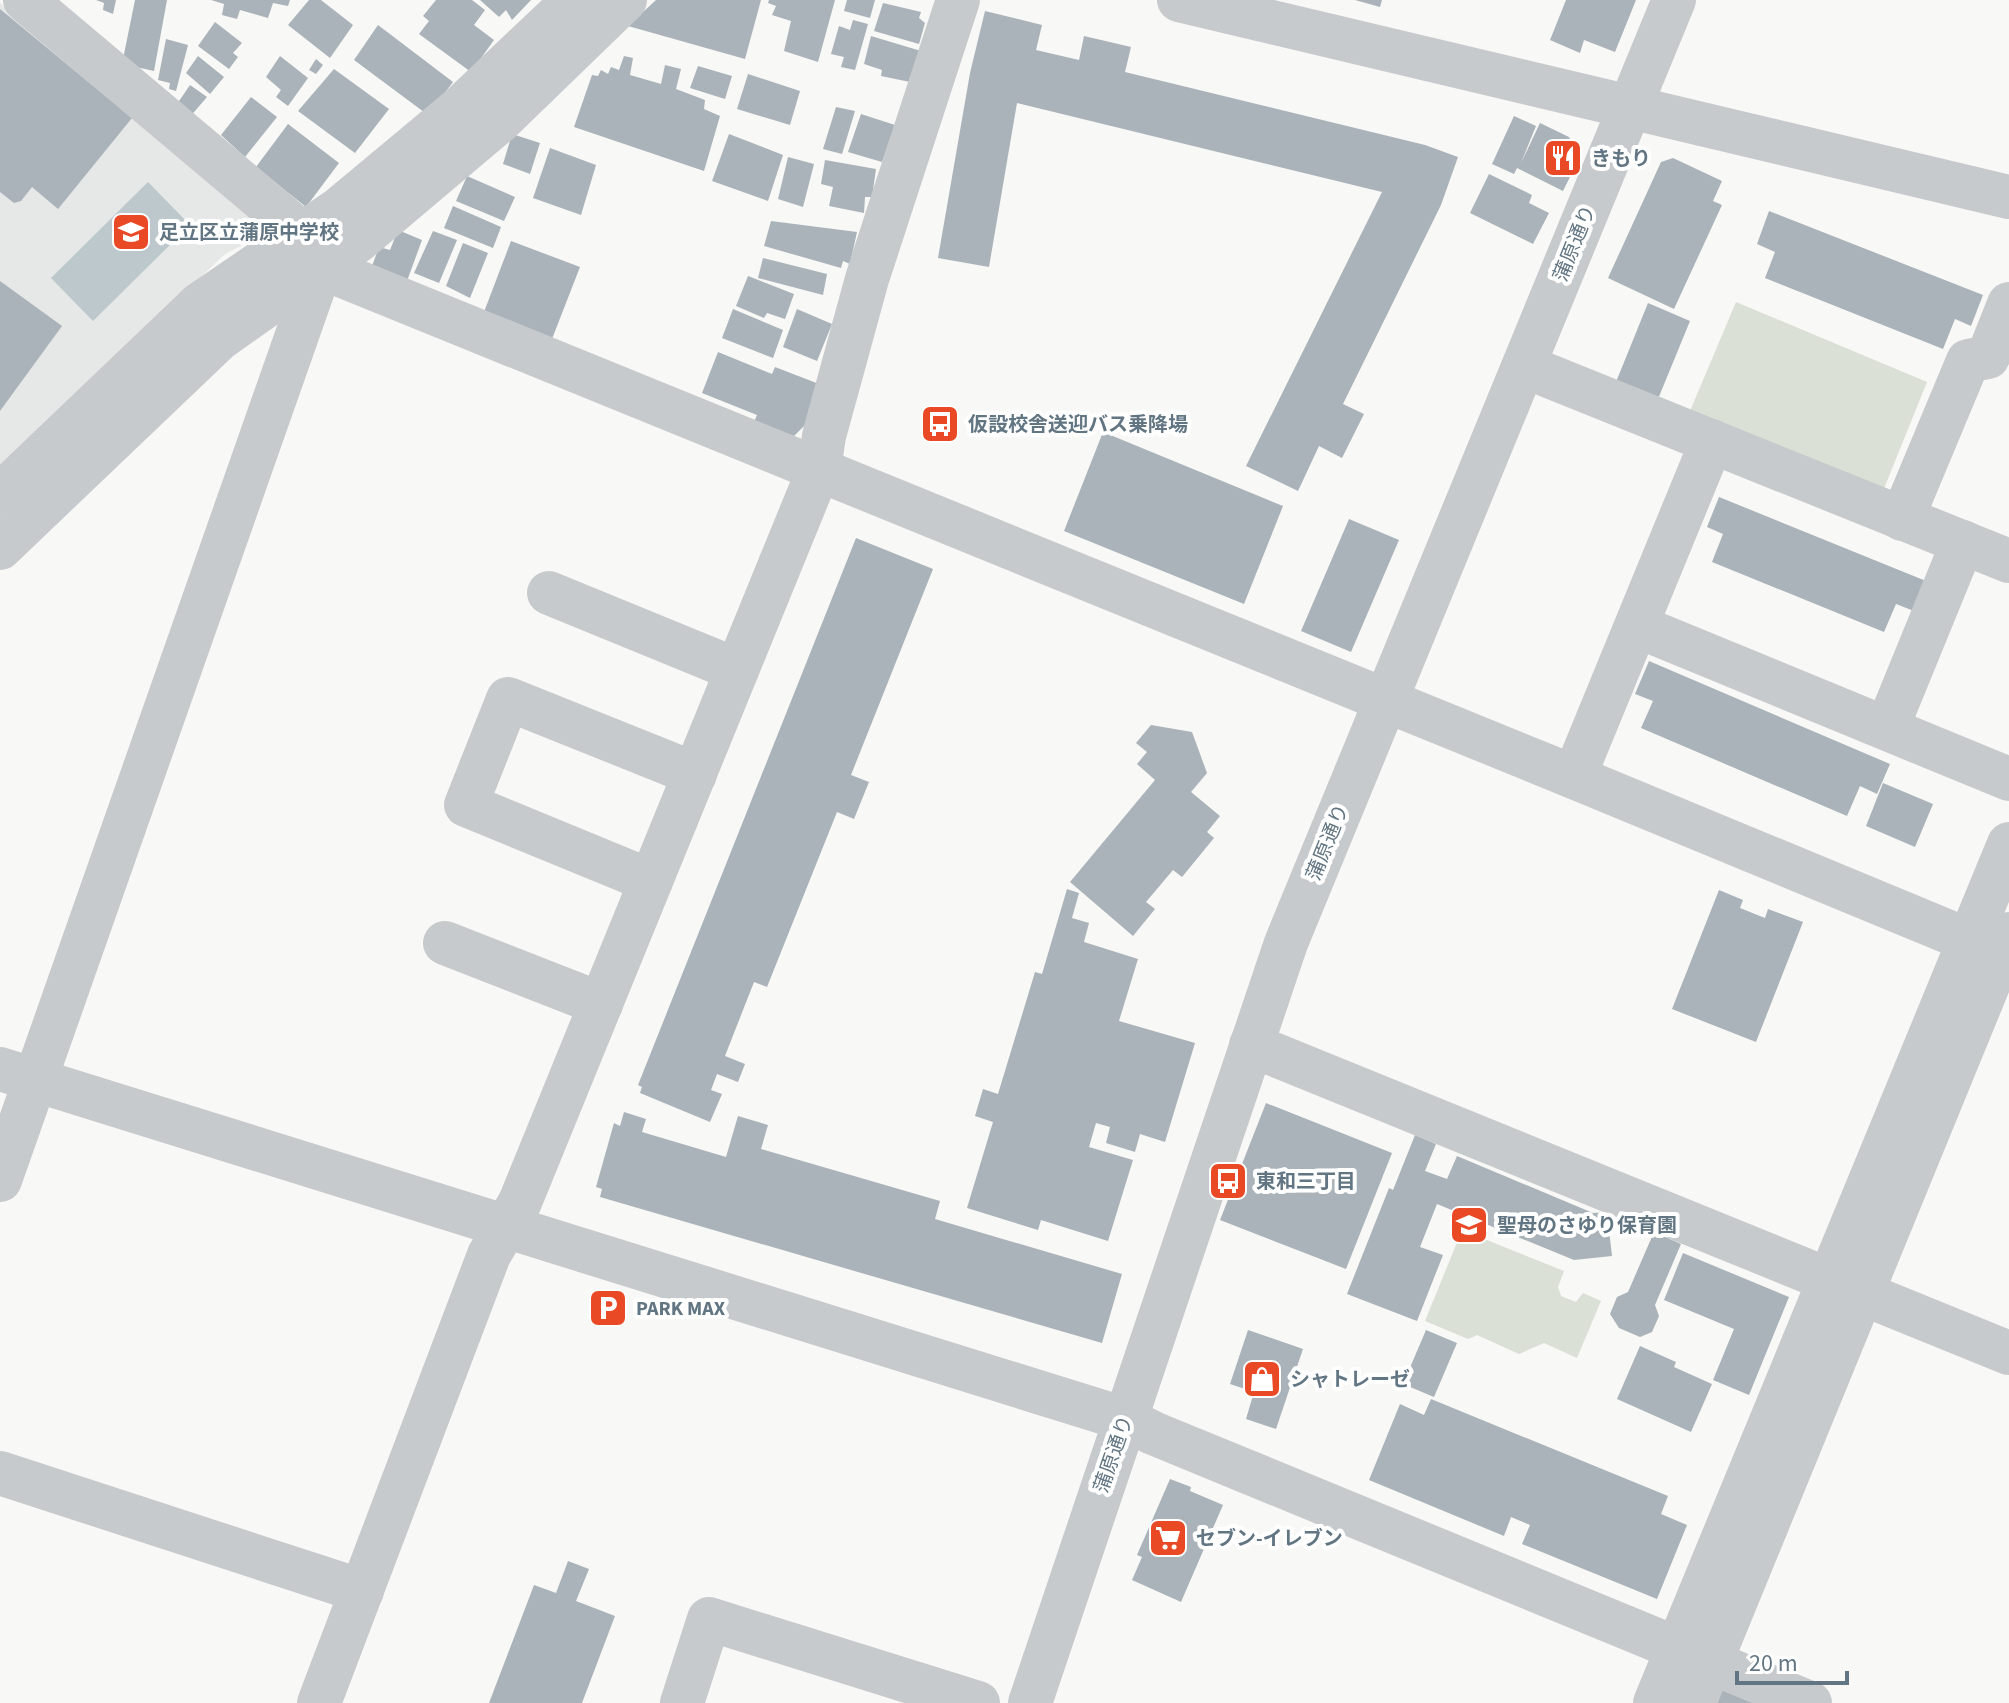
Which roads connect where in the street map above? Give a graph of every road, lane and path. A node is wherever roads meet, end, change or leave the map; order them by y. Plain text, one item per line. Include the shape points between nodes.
1 (25, 0) edge
2 (574, 0) edge
3 (625, 0) edge
4 (958, 0) edge
5 (1179, 0) edge
6 (1674, 0) edge
7 (1631, 106) junction
8 (2009, 197) edge
9 (313, 251) junction
10 (2009, 304) edge
11 (1524, 366) junction
12 (1712, 441) junction
13 (819, 469) junction
14 (0, 495) edge
15 (1902, 519) junction
16 (1963, 542) junction
17 (0, 548) edge
18 (2009, 561) edge
19 (549, 593) dead end
20 (1637, 626) junction
21 (737, 670) junction
22 (1384, 700) junction
23 (1887, 728) junction
24 (695, 774) junction
25 (1574, 777) junction
26 (2009, 779) edge
27 (2009, 844) edge
28 (651, 881) junction
29 (445, 943) dead end
30 (1997, 946) edge
31 (601, 1004) junction
32 (1251, 1045) junction
33 (17, 1074) edge
34 (0, 1180) edge
35 (505, 1226) junction
36 (1846, 1287) junction
37 (2009, 1353) edge
38 (1125, 1419) junction
39 (0, 1473) edge
40 (362, 1591) junction
41 (1694, 1655) junction
42 (319, 1703) edge
43 (682, 1703) edge
44 (978, 1703) edge
45 (1030, 1703) edge
46 (1655, 1703) edge
47 (1694, 1703) edge
48 (1810, 1703) edge

1 - 9 street
2 - 9 street
3 - 9 street via 500,121 359,240
4 - 13 street via 867,279
5 - 7 street
6 - 7 street, 蒲原通り
7 - 8 street
7 - 11 street, 蒲原通り
9 - 13 street
9 - 14 street via 200,304
9 - 17 street
9 - 33 street
10 - 15 street via 1988,357 1968,361
11 - 12 street
11 - 22 street, 蒲原通り
12 - 15 street
12 - 20 street
13 - 21 street
13 - 22 street
15 - 16 street
16 - 18 street
16 - 23 street
19 - 21 street
20 - 23 street
20 - 25 street
21 - 24 street
22 - 25 street
22 - 32 street, 蒲原通り via 1286,943
23 - 26 street
24 - 28 street
24 - 28 street via 508,699 466,805
25 - 30 street
27 - 30 street
28 - 31 street
29 - 31 street
30 - 36 street
31 - 35 street via 520,1202
32 - 36 street
32 - 38 street, 蒲原通り
33 - 34 street
33 - 35 street
35 - 38 street
35 - 40 street via 489,1255
36 - 37 street
36 - 41 street
38 - 41 street
38 - 45 street, 蒲原通り
39 - 40 street
40 - 42 street
41 - 46 street
41 - 47 street
41 - 48 street
43 - 44 street via 709,1619

